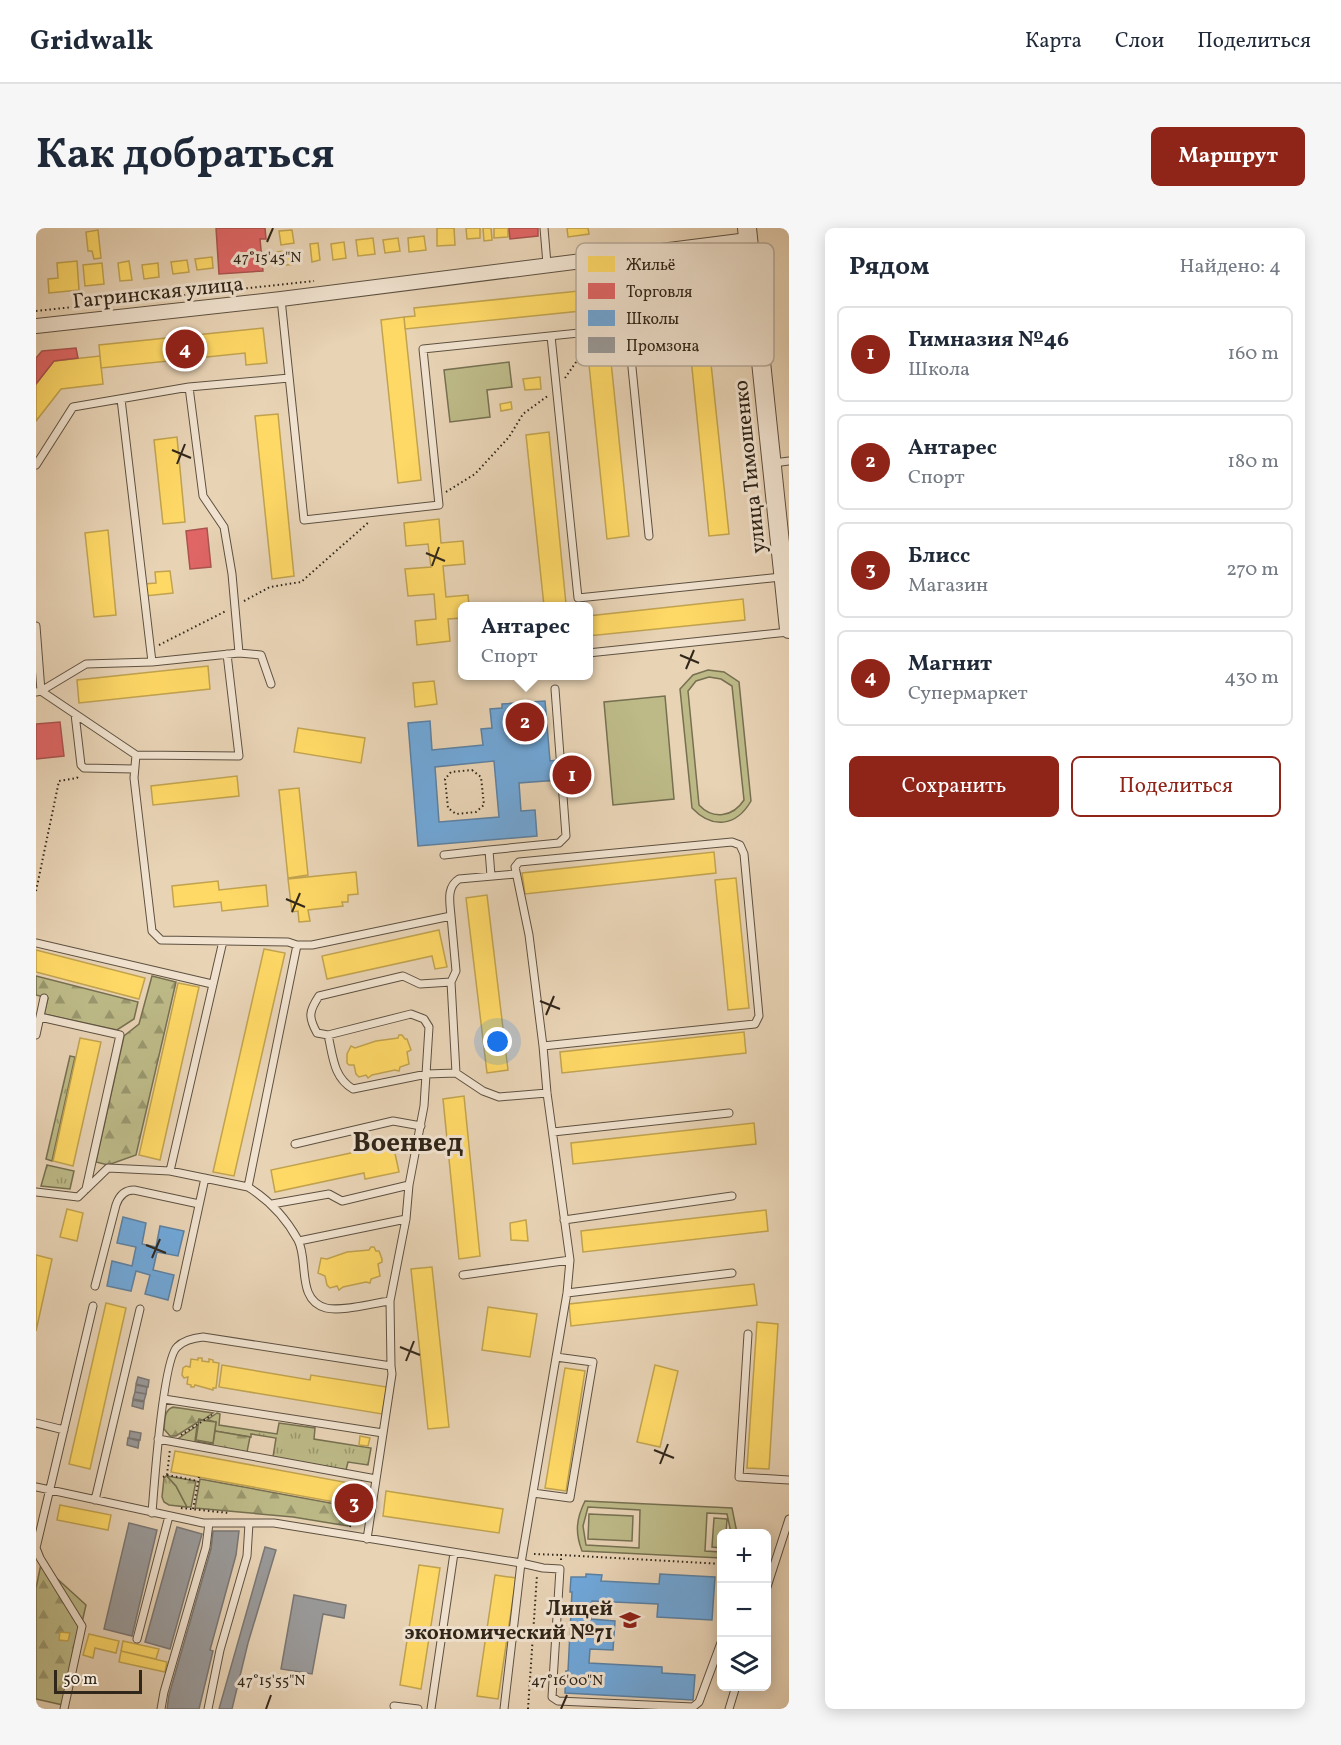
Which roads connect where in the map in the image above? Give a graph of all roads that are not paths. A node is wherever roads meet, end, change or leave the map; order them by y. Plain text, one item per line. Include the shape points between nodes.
1 (544, 228) edge
2 (748, 234) edge
3 (701, 243) edge
4 (576, 261) edge
5 (547, 264) junction
6 (281, 299) junction
7 (36, 326) edge
8 (576, 333) edge
9 (551, 336) junction
10 (632, 366) edge
11 (767, 366) edge
12 (289, 378) junction
13 (189, 387) junction
14 (122, 399) junction
15 (780, 462) edge
16 (36, 465) edge
17 (649, 536) dead end
18 (782, 577) junction
19 (36, 626) edge
20 (789, 631) edge
21 (593, 652) edge
22 (240, 653) junction
23 (227, 654) junction
24 (152, 662) junction
25 (272, 684) dead end
26 (555, 689) dead end
27 (38, 692) edge
28 (75, 714) junction
29 (136, 755) junction
30 (135, 769) junction
31 (489, 850) junction
32 (444, 855) dead end
33 (515, 874) junction
34 (491, 876) junction
35 (451, 916) junction
36 (223, 941) junction
37 (36, 944) edge
38 (297, 945) junction
39 (452, 982) junction
40 (212, 984) junction
41 (44, 998) dead end
42 (40, 1017) junction
43 (36, 1035) edge
44 (328, 1035) junction
45 (543, 1046) junction
46 (456, 1073) junction
47 (427, 1074) junction
48 (547, 1093) junction
49 (729, 1113) dead end
50 (421, 1126) junction
51 (553, 1132) junction
52 (295, 1144) dead end
53 (170, 1172) junction
54 (205, 1178) junction
55 (409, 1185) junction
56 (249, 1187) junction
57 (86, 1189) junction
58 (36, 1192) edge
59 (732, 1196) dead end
60 (199, 1204) junction
61 (272, 1204) junction
62 (406, 1219) junction
63 (564, 1220) junction
64 (299, 1241) junction
65 (570, 1260) junction
66 (732, 1273) dead end
67 (463, 1275) dead end
68 (95, 1286) dead end
69 (567, 1293) junction
70 (390, 1301) junction
71 (93, 1306) dead end
72 (177, 1307) dead end
73 (140, 1309) dead end
74 (748, 1334) dead end
75 (556, 1357) junction
76 (391, 1366) junction
77 (164, 1400) junction
78 (36, 1423) edge
79 (64, 1430) junction
80 (383, 1433) junction
81 (158, 1439) junction
82 (376, 1479) junction
83 (789, 1480) edge
84 (36, 1487) edge
85 (49, 1490) junction
86 (533, 1493) junction
87 (95, 1500) junction
88 (152, 1513) junction
89 (169, 1516) junction
90 (789, 1519) edge
91 (209, 1523) junction
92 (249, 1523) junction
93 (367, 1535) junction
94 (36, 1548) edge
95 (454, 1553) junction
96 (521, 1563) junction
97 (768, 1583) edge
98 (137, 1639) dead end
99 (717, 1653) edge
100 (734, 1691) edge
101 (394, 1706) dead end
102 (64, 1709) edge
103 (161, 1709) edge
104 (208, 1709) edge
105 (418, 1709) edge
106 (431, 1709) edge
107 (504, 1709) edge
108 (729, 1709) edge

1 - 5 lane
2 - 3 street, Гагринская улица
4 - 5 street, Гагринская улица
5 - 6 street, Гагринская улица
6 - 7 street, Гагринская улица
6 - 12 lane
8 - 9 lane
9 - 12 lane via 423,349 439,505 304,520
9 - 18 lane via 578,598
10 - 17 lane
11 - 15 street, улица Тимошенко
12 - 13 lane
13 - 14 lane
13 - 22 lane via 203,496 224,527
14 - 16 lane via 74,407
14 - 24 lane
15 - 18 street, улица Тимошенко
18 - 20 street, улица Тимошенко
19 - 27 lane
20 - 21 lane
22 - 23 lane
22 - 25 lane via 261,654
23 - 24 lane
23 - 29 lane via 239,756
24 - 27 lane via 86,664
26 - 31 lane via 566,836 559,843
27 - 28 lane
28 - 29 lane
28 - 30 lane via 84,768
29 - 30 lane
30 - 36 lane via 152,931 161,940
31 - 32 lane
31 - 34 lane
33 - 34 lane
33 - 45 lane via 529,935
33 - 45 lane via 519,862 732,842 740,845 744,854 759,1016 755,1024
34 - 35 lane via 453,883
35 - 38 lane
35 - 39 lane via 456,971
36 - 38 lane
36 - 40 lane
37 - 40 lane
38 - 56 lane
39 - 44 lane via 420,984 403,976 319,996 310,1010 312,1024 317,1033
39 - 46 lane
40 - 53 lane
41 - 42 lane
42 - 43 lane
42 - 57 lane via 120,1035
44 - 47 lane via 336,1073 353,1089
44 - 47 lane via 411,1014 424,1019 429,1027
45 - 48 lane
46 - 47 lane
46 - 48 lane via 499,1097
47 - 50 lane
48 - 51 lane
49 - 51 lane
50 - 52 lane via 393,1121
50 - 55 lane
51 - 63 lane
53 - 54 lane
53 - 57 lane via 108,1168
54 - 56 lane
54 - 60 lane
55 - 61 lane via 342,1200 329,1194
55 - 62 lane
56 - 61 lane
57 - 58 lane via 78,1197
59 - 63 lane
60 - 68 lane via 134,1190 121,1195
60 - 72 lane
61 - 64 lane
62 - 64 lane
62 - 70 lane
63 - 65 lane
64 - 70 lane via 307,1289 323,1307
65 - 67 lane
65 - 69 lane
66 - 69 lane
69 - 75 lane
70 - 76 lane
71 - 79 lane
73 - 87 lane
74 - 83 lane via 739,1477
75 - 86 lane
75 - 86 lane via 593,1362 574,1475 570,1498
76 - 77 lane via 203,1337 190,1339 176,1348
76 - 80 lane
77 - 80 lane
77 - 81 lane
78 - 79 lane
79 - 85 lane
80 - 82 lane
81 - 82 lane
81 - 88 lane
82 - 93 lane
84 - 85 lane
85 - 87 lane
85 - 94 lane
86 - 96 lane
87 - 88 lane
88 - 89 lane
89 - 91 lane
89 - 98 lane
90 - 97 lane
91 - 92 lane
91 - 103 lane via 206,1547
92 - 93 lane
92 - 104 lane via 247,1556
93 - 95 lane
94 - 102 lane via 82,1626
95 - 96 lane
95 - 106 lane
96 - 99 lane via 560,1569 552,1697 558,1701 693,1707 699,1702
96 - 107 lane
100 - 108 lane
101 - 105 lane

